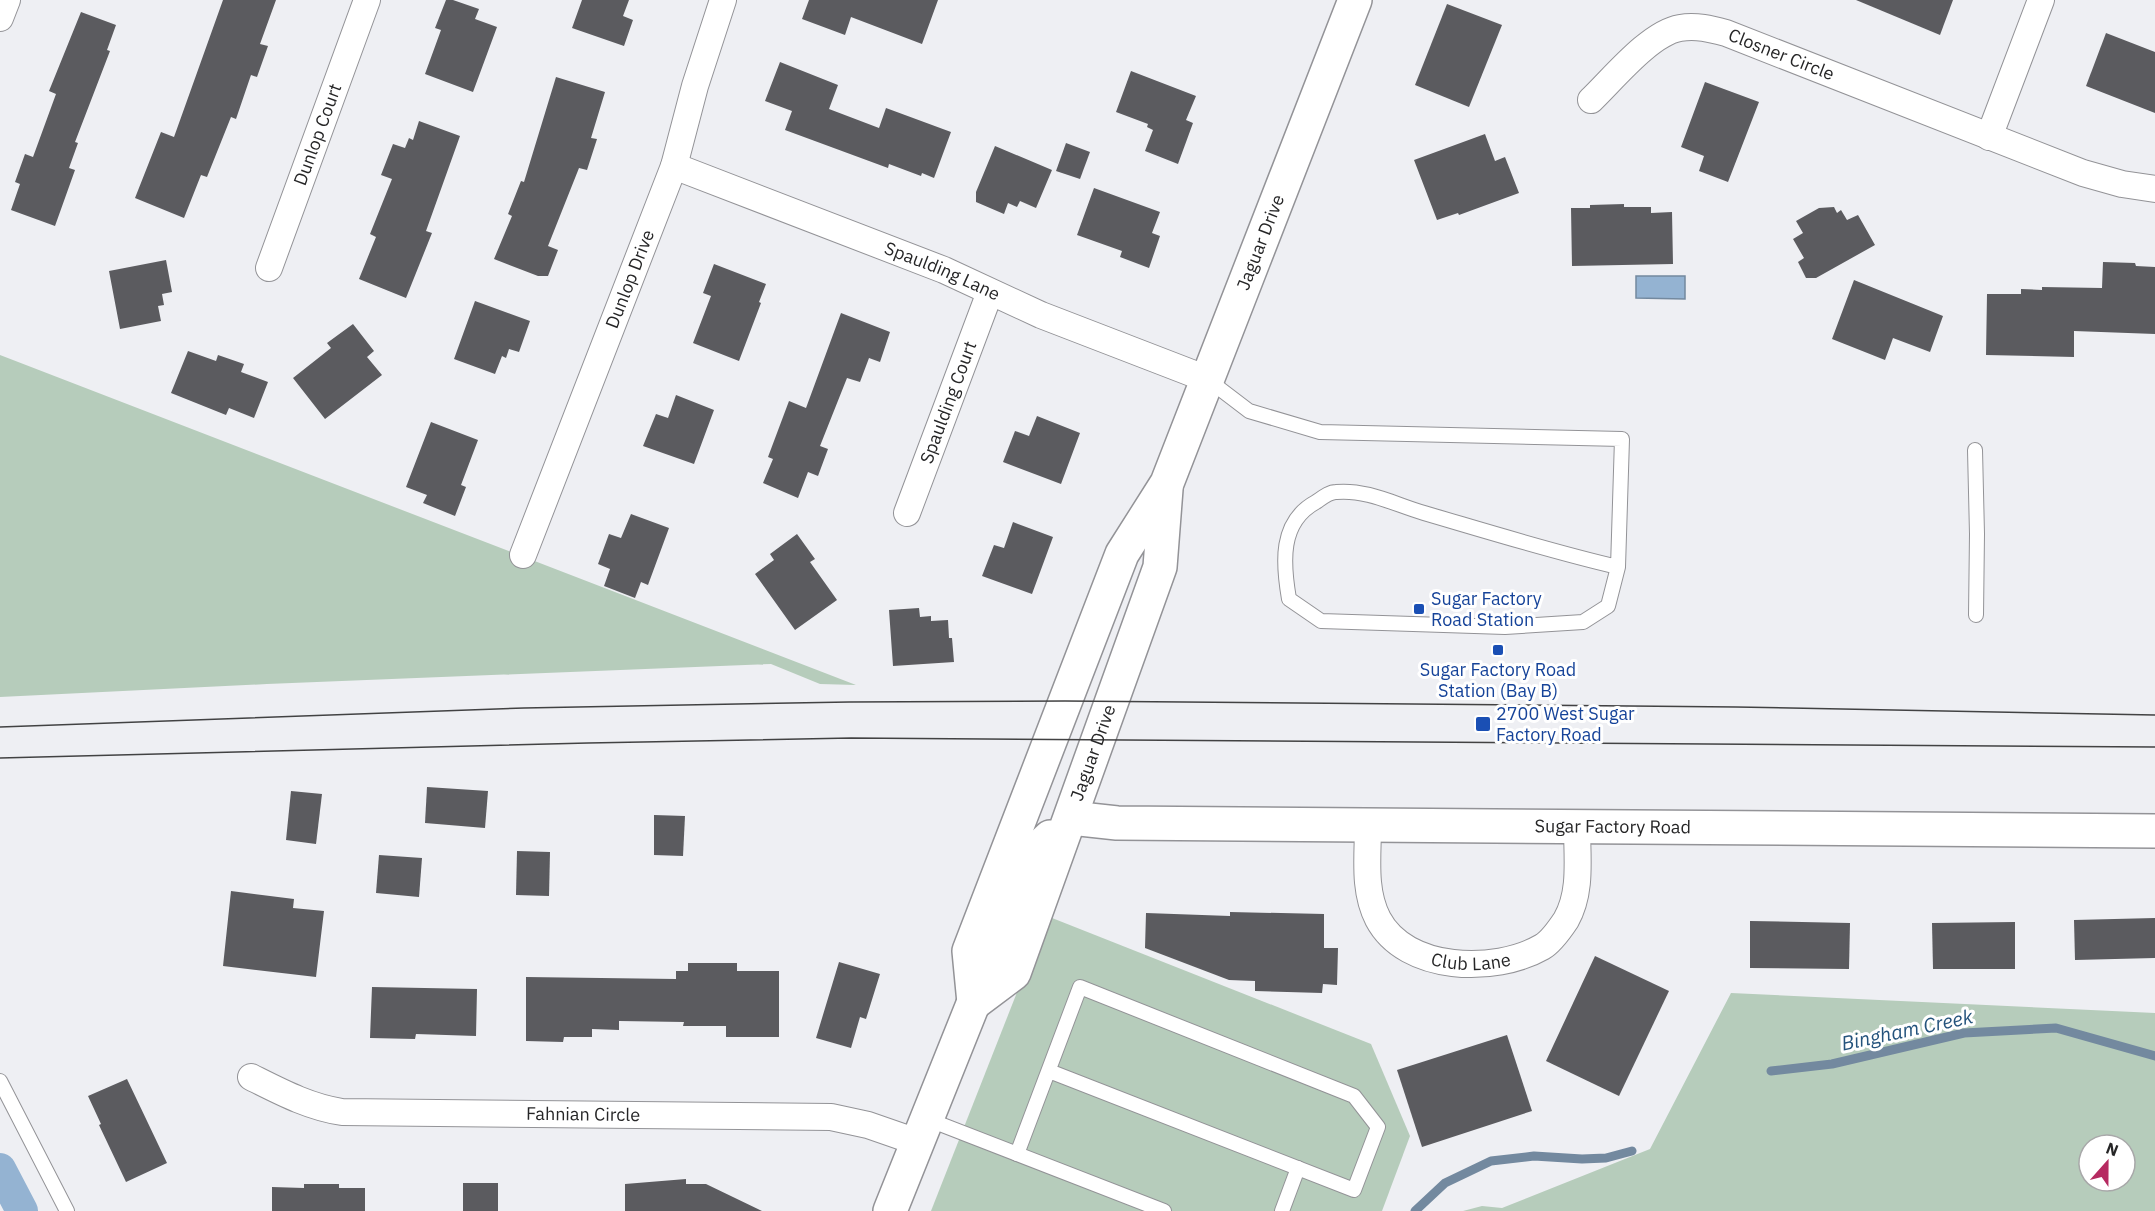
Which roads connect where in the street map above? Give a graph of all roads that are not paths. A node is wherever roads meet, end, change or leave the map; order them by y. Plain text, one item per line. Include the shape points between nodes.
1 (7, 0) edge
2 (367, 0) edge
3 (723, 0) edge
4 (1355, 0) edge
5 (2041, 0) edge
6 (0, 18) edge
7 (1591, 100) dead end
8 (1989, 137) junction
9 (674, 166) junction
10 (2155, 189) edge
11 (269, 268) dead end
12 (990, 292) junction
13 (1208, 379) junction
14 (1975, 450) dead end
15 (1167, 483) junction
16 (907, 513) dead end
17 (523, 555) dead end
18 (1618, 567) junction
19 (1976, 615) dead end
20 (1071, 818) junction
21 (1368, 825) junction
22 (1576, 826) junction
23 (2155, 831) edge
24 (974, 1003) junction
25 (1049, 1071) junction
26 (251, 1077) dead end
27 (0, 1081) edge
28 (922, 1131) junction
29 (1017, 1154) junction
30 (1298, 1168) junction
31 (66, 1211) edge
32 (890, 1211) edge
33 (1164, 1211) edge
34 (1282, 1211) edge

1 - 6 street
2 - 11 street, Dunlop Court
3 - 9 street, Dunlop Drive
4 - 13 main road, Jaguar Drive
5 - 8 street
7 - 8 street, Closner Circle via 1660,36 1679,28 1702,27
8 - 10 street, Closner Circle via 2083,173
9 - 12 street, Spaulding Lane via 944,270
9 - 17 street, Dunlop Drive
12 - 13 street, Spaulding Lane
12 - 16 street, Spaulding Court
13 - 15 main road, Jaguar Drive
13 - 18 lane via 1249,411 1320,432 1622,439
14 - 19 lane
15 - 20 main road, Jaguar Drive via 1160,567
15 - 24 main road, Jaguar Drive via 1122,554 969,951
18 - 18 lane via 1569,556 1366,494 1334,492 1306,507 1289,531 1283,564 1289,599 1321,621 1505,627 1583,622 1608,606
20 - 21 main road, Sugar Factory Road via 1117,823
20 - 24 main road via 1034,852
21 - 22 main road, Sugar Factory Road
21 - 22 street, Club Lane via 1369,895 1383,926 1410,950 1451,963 1474,964 1521,956 1544,946 1556,934 1573,906 1577,889
22 - 23 main road, Sugar Factory Road
24 - 28 main road, Jaguar Drive
25 - 29 lane
25 - 30 lane
25 - 30 lane via 1080,987 1354,1096 1378,1127 1354,1190
26 - 28 street, Fahnian Circle via 304,1103 342,1112 831,1117
27 - 31 lane
28 - 29 lane
28 - 32 main road, Jaguar Drive
29 - 33 lane
30 - 34 lane

